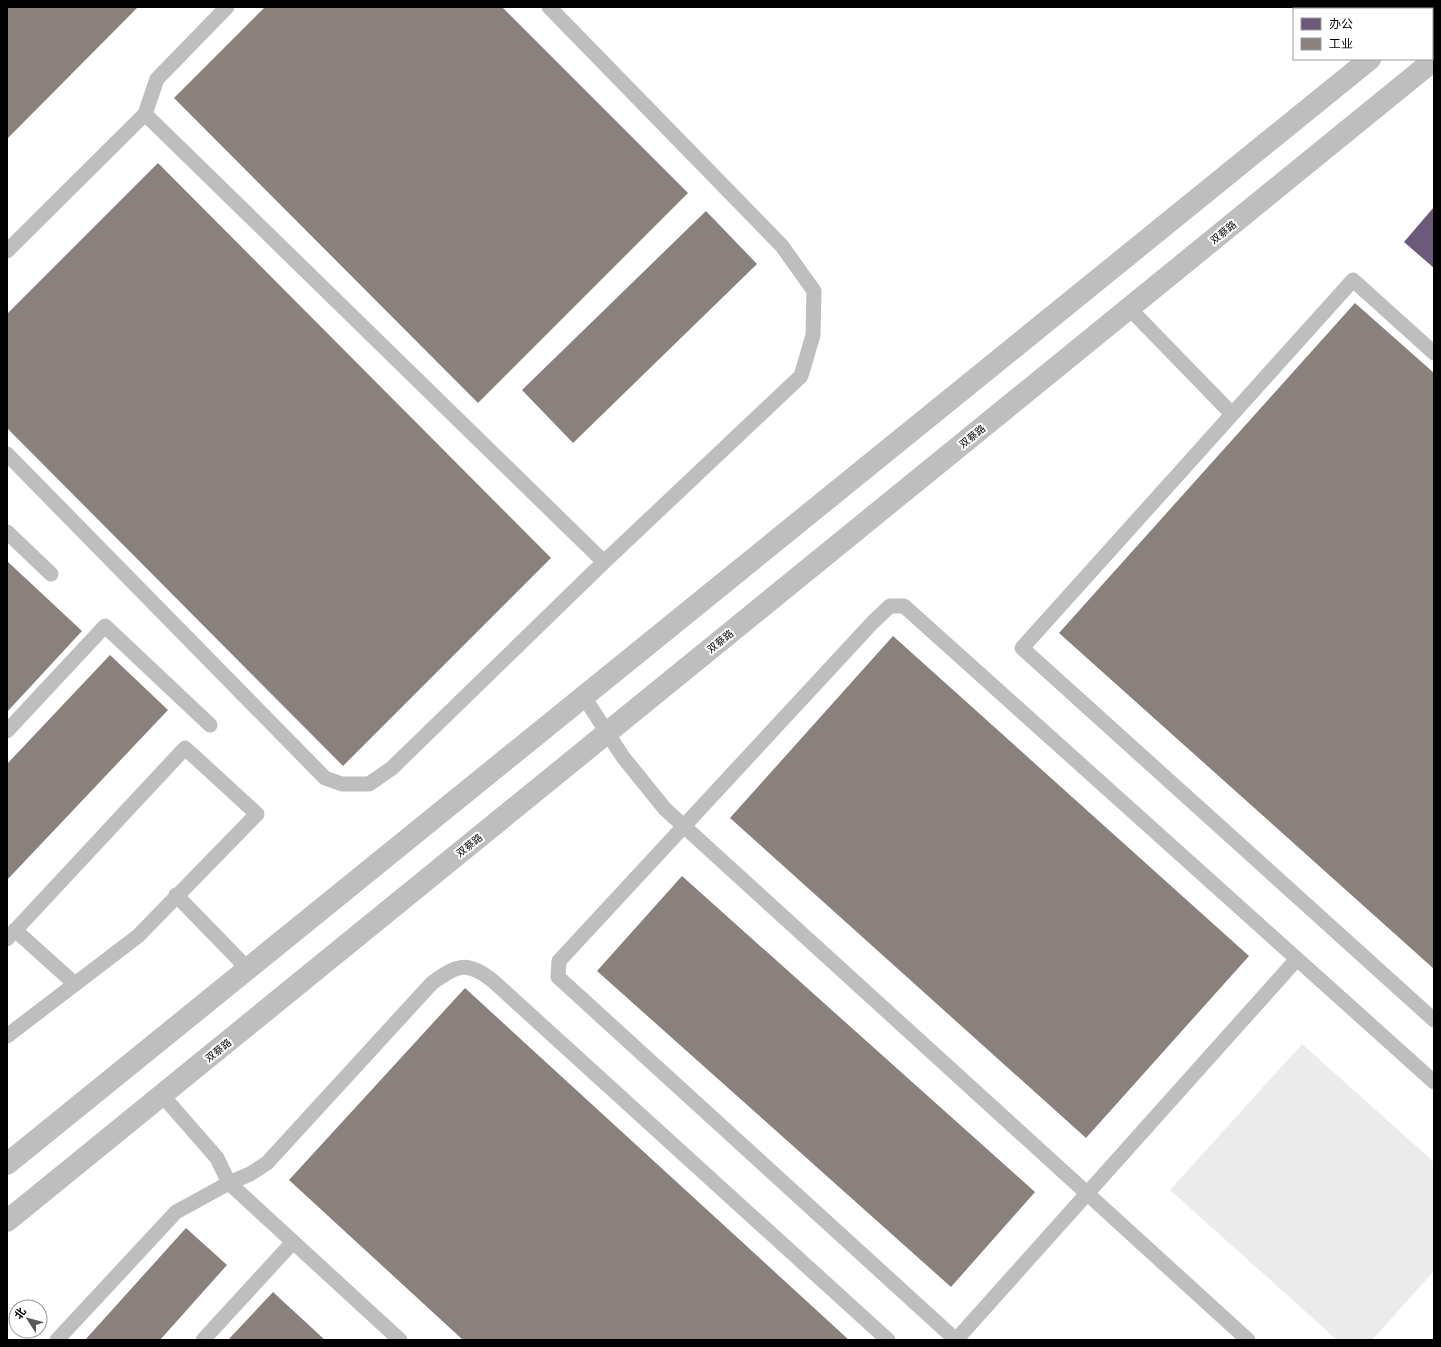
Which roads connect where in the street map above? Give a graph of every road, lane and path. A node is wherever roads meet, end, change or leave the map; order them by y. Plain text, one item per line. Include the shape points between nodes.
1 (227, 7) edge
2 (549, 7) edge
3 (1369, 60) edge
4 (1434, 60) edge
5 (145, 114) junction
6 (7, 251) edge
7 (1129, 308) junction
8 (1434, 353) edge
9 (1232, 414) junction
10 (7, 454) edge
11 (7, 532) edge
12 (604, 562) junction
13 (52, 574) dead end
14 (584, 697) junction
15 (210, 725) dead end
16 (7, 731) edge
17 (607, 733) junction
18 (684, 826) junction
19 (176, 895) junction
20 (11, 934) edge
21 (1297, 959) junction
22 (248, 969) junction
23 (75, 984) junction
24 (1434, 1020) edge
25 (7, 1036) edge
26 (1434, 1082) edge
27 (162, 1095) junction
28 (7, 1164) edge
29 (229, 1182) junction
30 (1087, 1193) junction
31 (7, 1221) edge
32 (293, 1242) junction
33 (57, 1340) edge
34 (203, 1340) edge
35 (400, 1340) edge
36 (888, 1340) edge
37 (956, 1340) edge
38 (1248, 1340) edge

1 - 5 lane via 157,79
2 - 12 lane via 782,246 814,291 813,335 801,376
3 - 14 street
4 - 7 street, 双蔡路
5 - 6 lane
5 - 12 lane
7 - 9 lane
7 - 17 street, 双蔡路
8 - 9 lane via 1353,280
9 - 24 lane via 1022,648
10 - 12 lane via 325,778 342,784 369,784 392,768
11 - 13 lane
14 - 17 lane
14 - 22 street
15 - 16 lane via 105,626
17 - 18 lane via 640,779 665,809
17 - 27 street, 双蔡路
18 - 21 lane via 873,622 890,606 904,606
18 - 30 lane
18 - 37 lane via 559,961 558,977
19 - 20 lane via 257,814 185,748
19 - 22 lane
19 - 23 lane via 138,936
20 - 23 lane
21 - 26 lane
21 - 30 lane
22 - 28 street
23 - 25 lane
27 - 29 lane via 217,1158
27 - 31 street, 双蔡路
29 - 32 lane
29 - 33 lane via 176,1212
29 - 36 lane via 250,1174 267,1163 432,983 450,970 464,966 480,970 493,981
30 - 37 lane
30 - 38 lane
32 - 34 lane
32 - 35 lane

